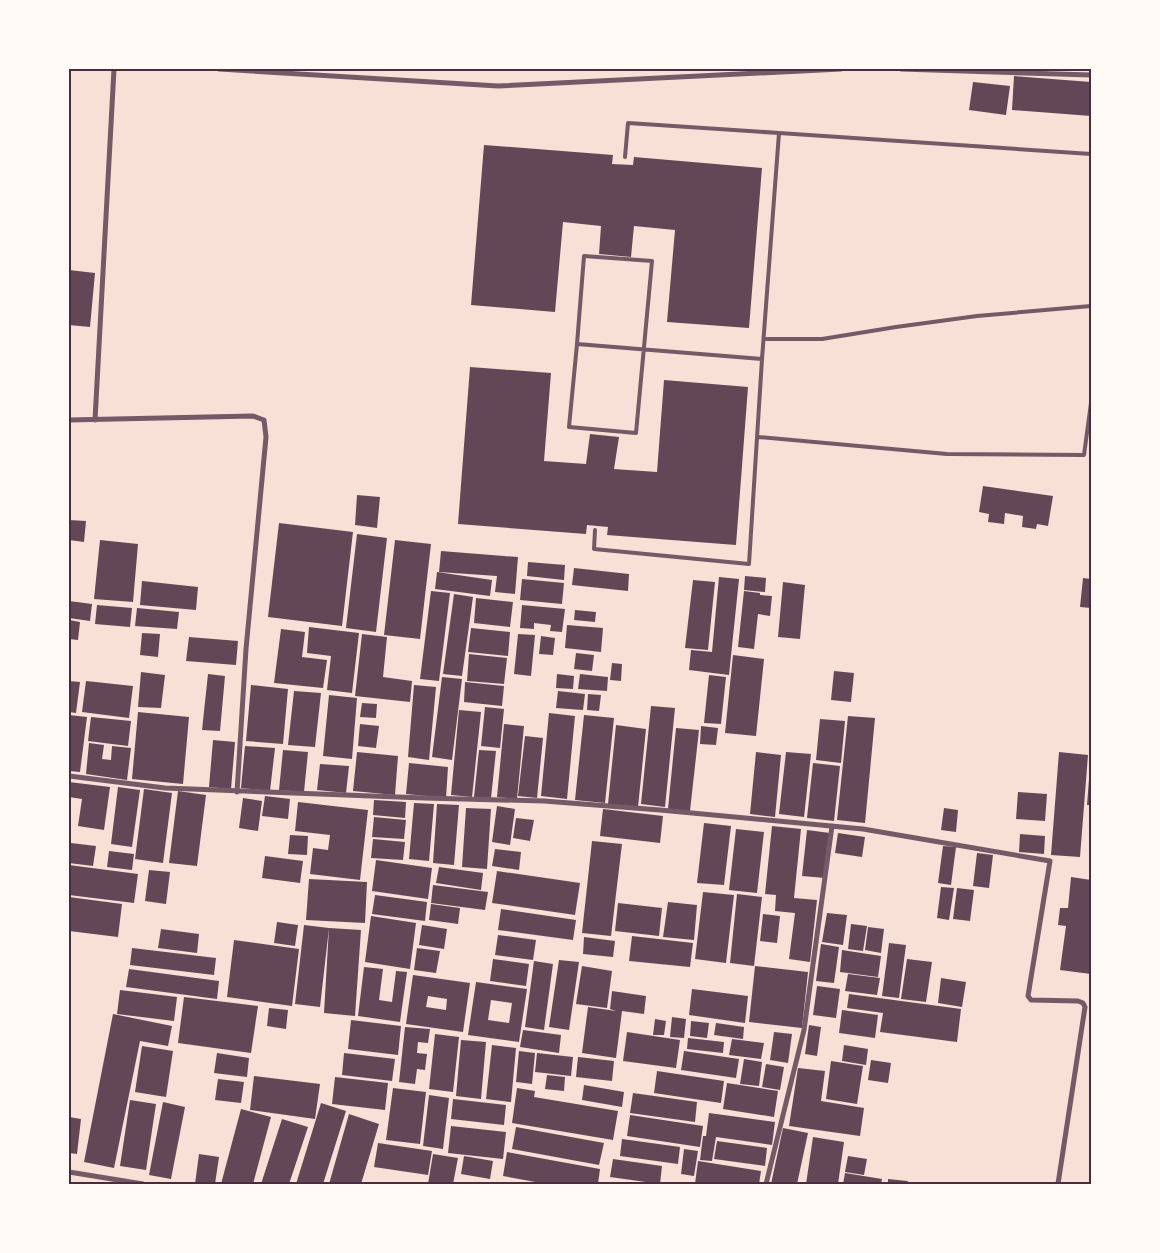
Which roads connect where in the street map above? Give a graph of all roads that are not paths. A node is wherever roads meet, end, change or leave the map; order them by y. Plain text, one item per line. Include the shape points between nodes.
1 (114, 69) edge
2 (219, 69) edge
3 (841, 69) edge
4 (902, 69) edge
5 (1091, 75) edge
6 (779, 133) junction
7 (1091, 154) edge
8 (625, 157) dead end
9 (1091, 306) edge
10 (764, 339) junction
11 (577, 344) junction
12 (645, 350) junction
13 (762, 359) junction
14 (1091, 404) edge
15 (69, 420) edge
16 (95, 420) junction
17 (758, 437) junction
18 (595, 530) dead end
19 (69, 776) edge
20 (238, 792) junction
21 (832, 826) junction
22 (69, 1172) edge
23 (143, 1184) edge
24 (766, 1184) edge
25 (1058, 1184) edge

1 - 16 street
2 - 3 street via 498,86
4 - 5 street
6 - 7 lane
6 - 8 lane via 628,122
6 - 10 lane
9 - 10 lane via 976,316 822,339
10 - 13 lane
11 - 12 lane
11 - 12 lane via 569,427 636,433
11 - 12 lane via 584,256 652,261
12 - 13 lane
13 - 17 lane
14 - 17 lane via 1084,455 946,454
15 - 16 street
16 - 20 street via 253,416 264,420 266,437 246,649
17 - 18 lane via 749,564 594,549
19 - 20 street via 165,788
20 - 21 street via 544,800
21 - 24 street via 804,1030
21 - 25 street via 1050,861 1028,996 1031,1000 1078,1001 1085,1006
22 - 23 street

